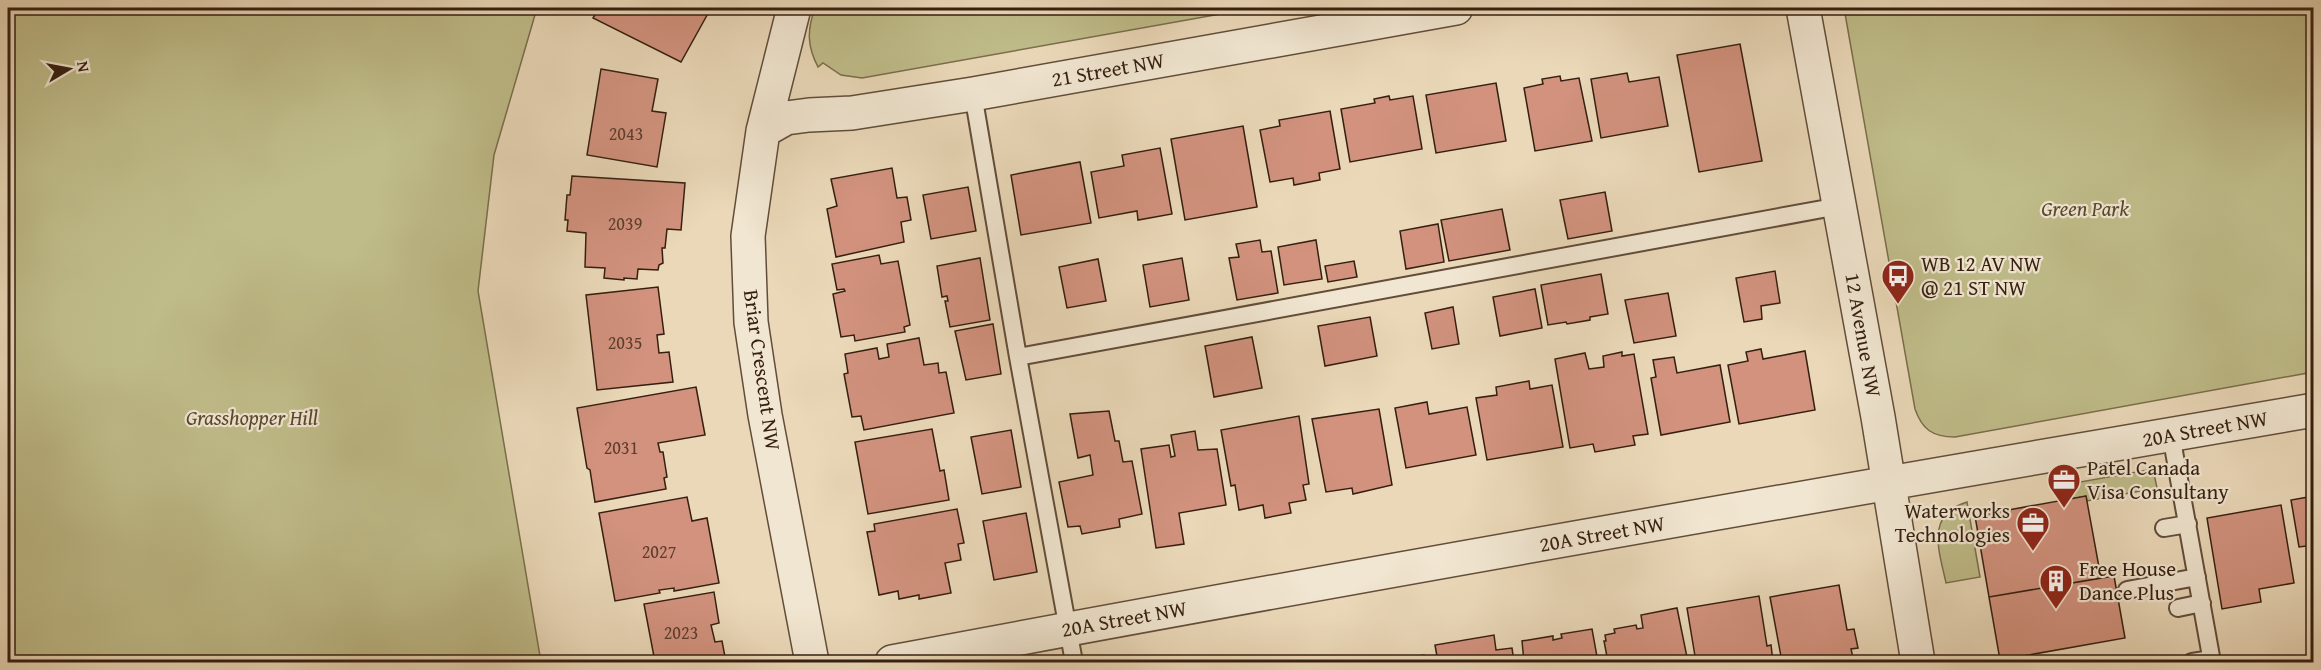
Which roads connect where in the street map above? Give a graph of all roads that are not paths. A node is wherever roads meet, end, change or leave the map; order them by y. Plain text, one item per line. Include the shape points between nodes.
1 (794, 8) edge
2 (1456, 8) edge
3 (1803, 8) edge
4 (973, 94) junction
5 (763, 131) junction
6 (1839, 206) junction
7 (1018, 357) junction
8 (2313, 410) edge
9 (2171, 435) junction
10 (1889, 484) junction
11 (2187, 524) junction
12 (2164, 528) dead end
13 (2197, 577) junction
14 (2127, 590) dead end
15 (2202, 603) junction
16 (2178, 608) dead end
17 (1068, 629) junction
18 (2212, 661) edge
19 (812, 663) edge
20 (892, 663) edge
21 (1074, 663) edge
22 (1918, 663) edge
23 (2192, 663) edge

1 - 5 street, Briar Crescent NW
2 - 4 street, 21 Street NW
3 - 6 street, 12 Avenue NW
4 - 5 street, 21 Street NW via 852,113 786,118
4 - 7 lane
5 - 19 street, Briar Crescent NW via 748,236 751,321
6 - 7 lane
6 - 10 street, 12 Avenue NW
7 - 17 lane
8 - 9 street, 20A Street NW
9 - 10 street, 20A Street NW
9 - 11 lane
10 - 17 street, 20A Street NW
10 - 22 street, 12 Avenue NW
11 - 12 lane
11 - 13 lane
13 - 14 lane
13 - 15 lane
15 - 16 lane
15 - 18 lane
17 - 20 street, 20A Street NW
17 - 21 lane
18 - 23 lane

